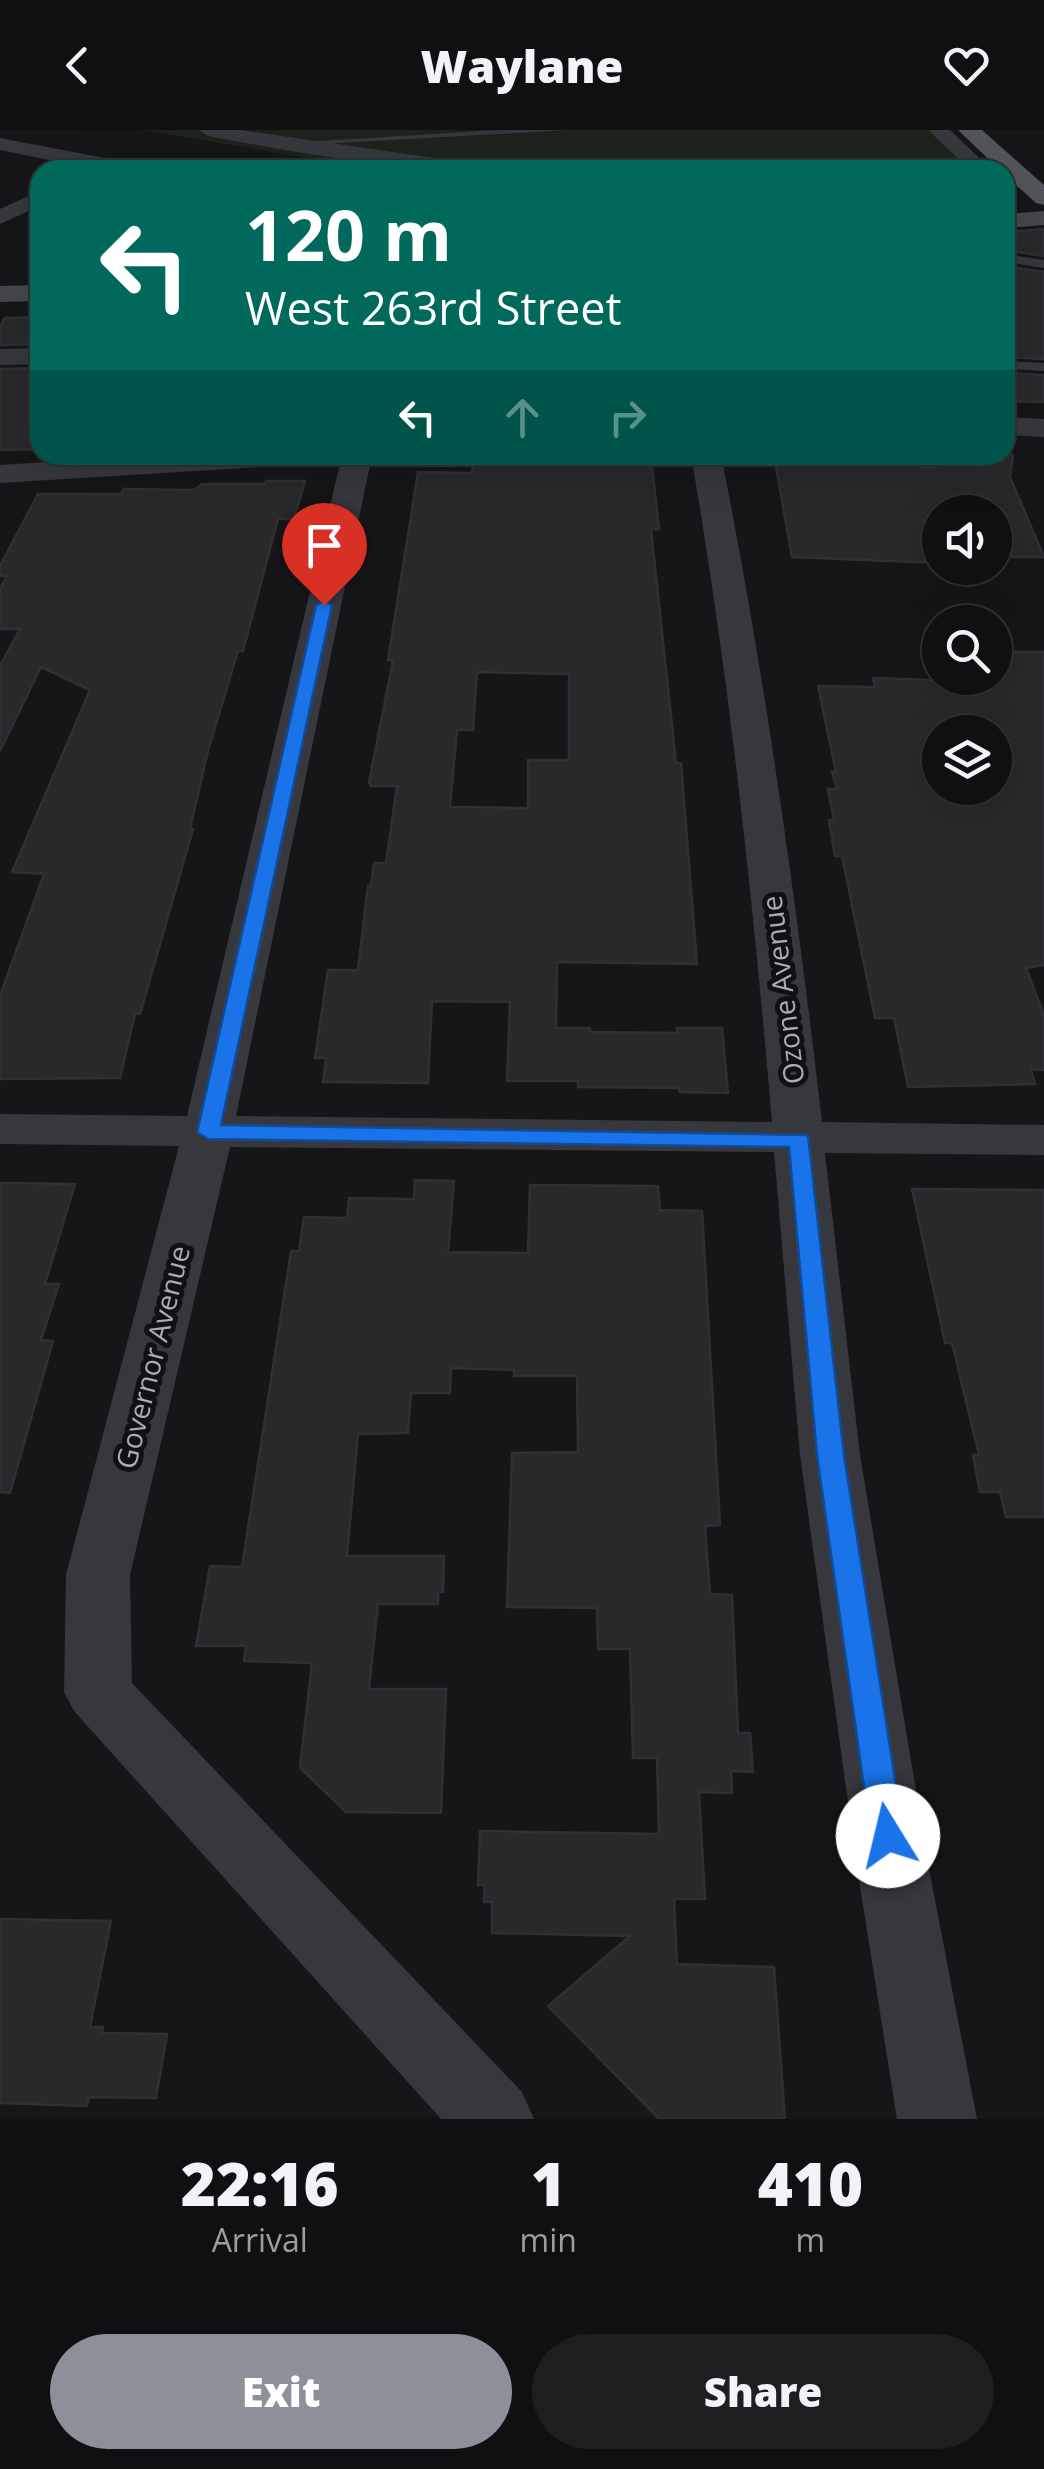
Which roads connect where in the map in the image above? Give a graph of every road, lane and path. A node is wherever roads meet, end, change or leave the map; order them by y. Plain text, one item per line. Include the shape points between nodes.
1 (208, 130) edge
2 (562, 130) edge
3 (938, 130) edge
4 (968, 130) edge
5 (282, 143) junction
6 (0, 144) edge
7 (87, 160) edge
8 (404, 160) edge
9 (971, 160) edge
10 (1002, 160) edge
11 (1015, 172) edge
12 (1044, 198) edge
13 (30, 203) edge
14 (0, 217) edge
15 (1044, 218) edge
16 (1015, 220) edge
17 (1044, 232) edge
18 (1015, 234) edge
19 (1015, 260) edge
20 (1044, 264) edge
21 (30, 278) edge
22 (0, 279) edge
23 (30, 293) edge
24 (0, 294) edge
25 (30, 356) edge
26 (0, 357) edge
27 (1015, 366) edge
28 (1044, 367) edge
29 (1015, 427) edge
30 (1044, 428) edge
31 (146, 465) edge
32 (355, 465) edge
33 (708, 465) edge
34 (0, 474) edge
35 (0, 1129) edge
36 (208, 1132) junction
37 (800, 1140) junction
38 (1044, 1140) edge
39 (494, 2119) edge
40 (937, 2119) edge

1 - 5 street
2 - 5 lane
3 - 9 street
4 - 10 main road
5 - 8 street
6 - 7 street
11 - 12 main road
13 - 14 street
15 - 16 main road
17 - 18 main road
19 - 20 lane
21 - 22 main road
23 - 24 main road
25 - 26 street
27 - 28 lane
29 - 30 street
31 - 34 street
32 - 36 street, Governor Avenue
33 - 37 street, Ozone Avenue via 732,602
35 - 36 street
36 - 37 street
36 - 39 street, Governor Avenue via 98,1575 98,1692
37 - 38 street
37 - 40 street, Ozone Avenue via 830,1455

